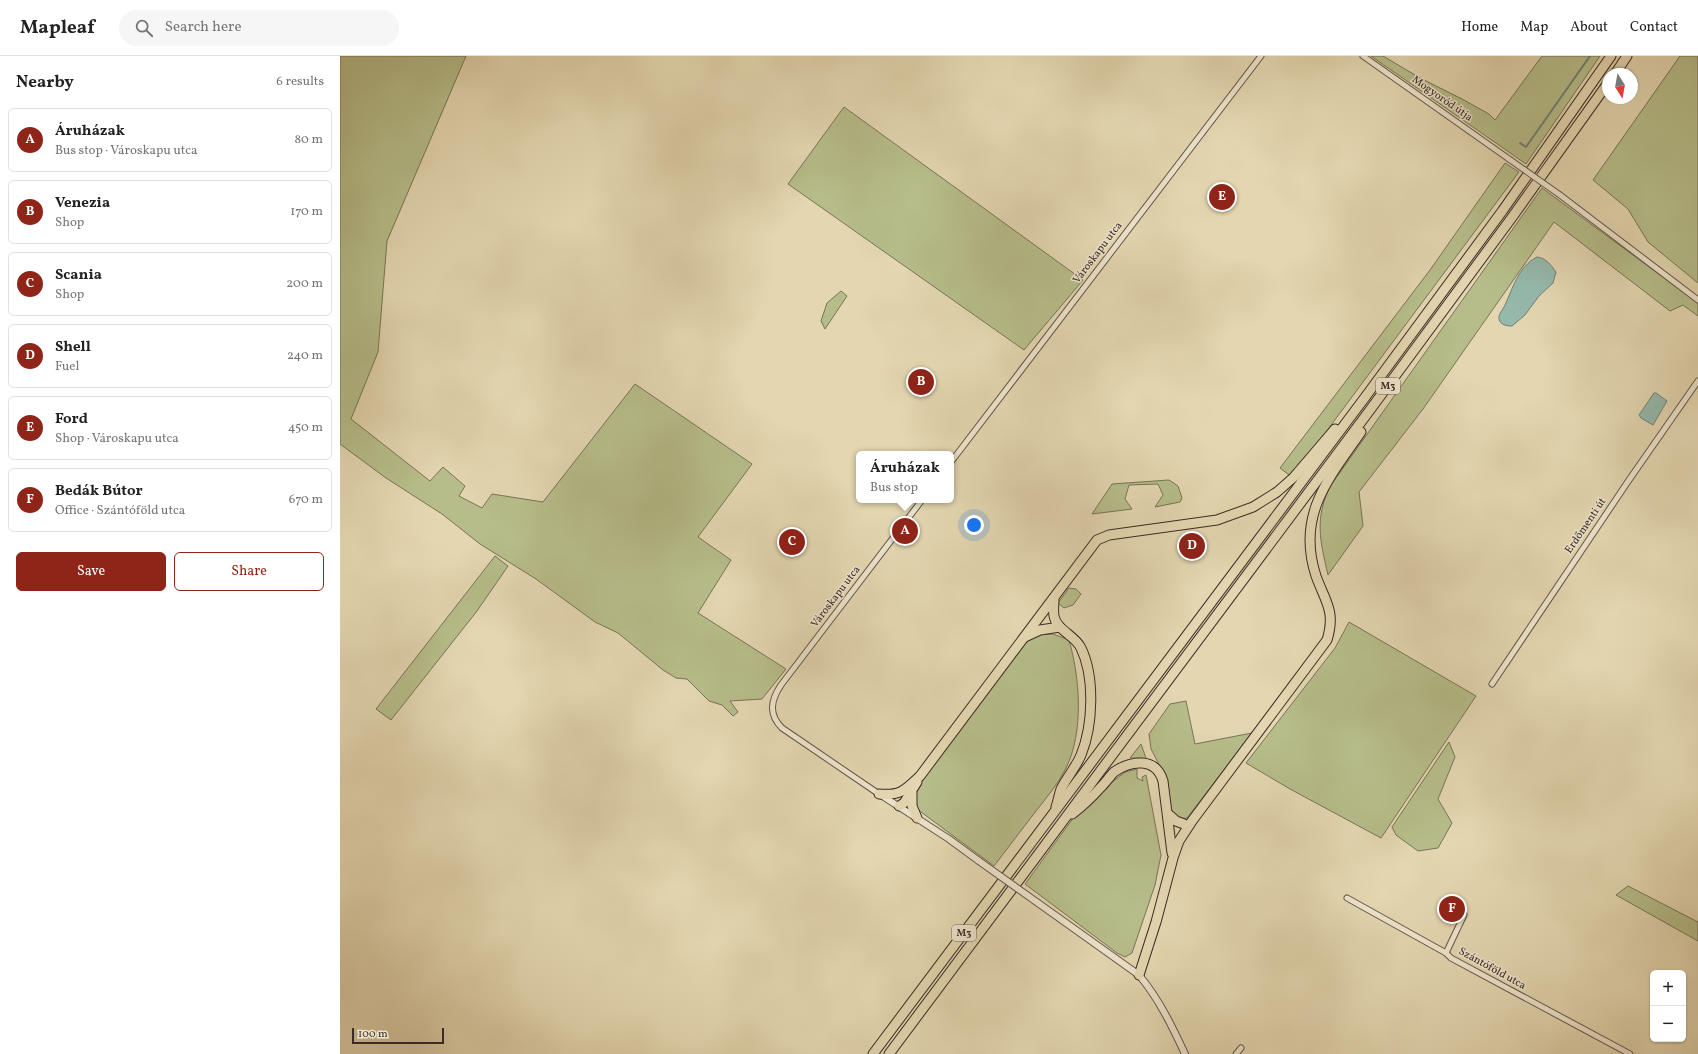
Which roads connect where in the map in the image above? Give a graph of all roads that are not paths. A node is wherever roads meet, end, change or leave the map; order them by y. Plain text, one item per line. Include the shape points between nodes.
1 (1260, 56) edge
2 (1363, 56) edge
3 (1611, 56) edge
4 (1627, 56) edge
5 (1618, 68) edge
6 (1602, 91) edge
7 (1698, 300) edge
8 (1698, 381) edge
9 (1366, 396) junction
10 (1370, 410) junction
11 (954, 458) edge
12 (920, 503) edge
13 (1054, 598) junction
14 (1041, 615) junction
15 (1057, 625) junction
16 (1024, 638) junction
17 (1492, 684) dead end
18 (908, 792) junction
19 (880, 794) junction
20 (899, 806) junction
21 (1055, 812) junction
22 (1168, 814) junction
23 (917, 818) junction
24 (1065, 818) junction
25 (1188, 823) junction
26 (1171, 838) junction
27 (1173, 858) junction
28 (1347, 898) dead end
29 (1464, 915) dead end
30 (1446, 953) junction
31 (1139, 976) junction
32 (1241, 1048) dead end
33 (873, 1054) edge
34 (889, 1054) edge
35 (1185, 1054) edge
36 (1236, 1054) edge
37 (1630, 1054) edge

1 - 11 street, Városkapu utca
2 - 7 street, Mogyoród útja, bridge via 1560,196
3 - 9 highway, M3 via 1503,210
4 - 5 highway
6 - 10 highway, M3
8 - 17 street, Erdőmenti út
9 - 13 highway via 1294,477 1277,492 1247,509 1224,518 1100,538
9 - 21 highway, M3
10 - 24 highway, M3
10 - 25 highway via 1362,432 1326,483 1311,518 1314,569 1330,610 1331,628 1327,640
12 - 19 street, Városkapu utca via 781,685 772,702 774,718 782,728
13 - 14 highway
13 - 15 highway via 1054,617
14 - 15 highway via 1043,620
14 - 16 highway
15 - 16 highway
15 - 21 highway via 1073,637 1082,650 1089,680 1091,718 1084,746 1061,791
16 - 18 highway
18 - 19 highway
18 - 20 highway via 904,803
18 - 23 highway
19 - 20 street
20 - 23 street
21 - 33 highway, M3
22 - 24 highway via 1161,773 1147,764 1134,763 1114,772 1084,806
22 - 25 highway via 1176,821
22 - 26 highway
23 - 31 street, bridge
24 - 34 highway, M3
25 - 26 highway
25 - 27 highway via 1178,841
26 - 27 highway
27 - 31 highway
28 - 30 street, Szántóföld utca
29 - 30 street
30 - 37 street, Szántóföld utca
31 - 35 street via 1150,988 1165,1013
32 - 36 street

